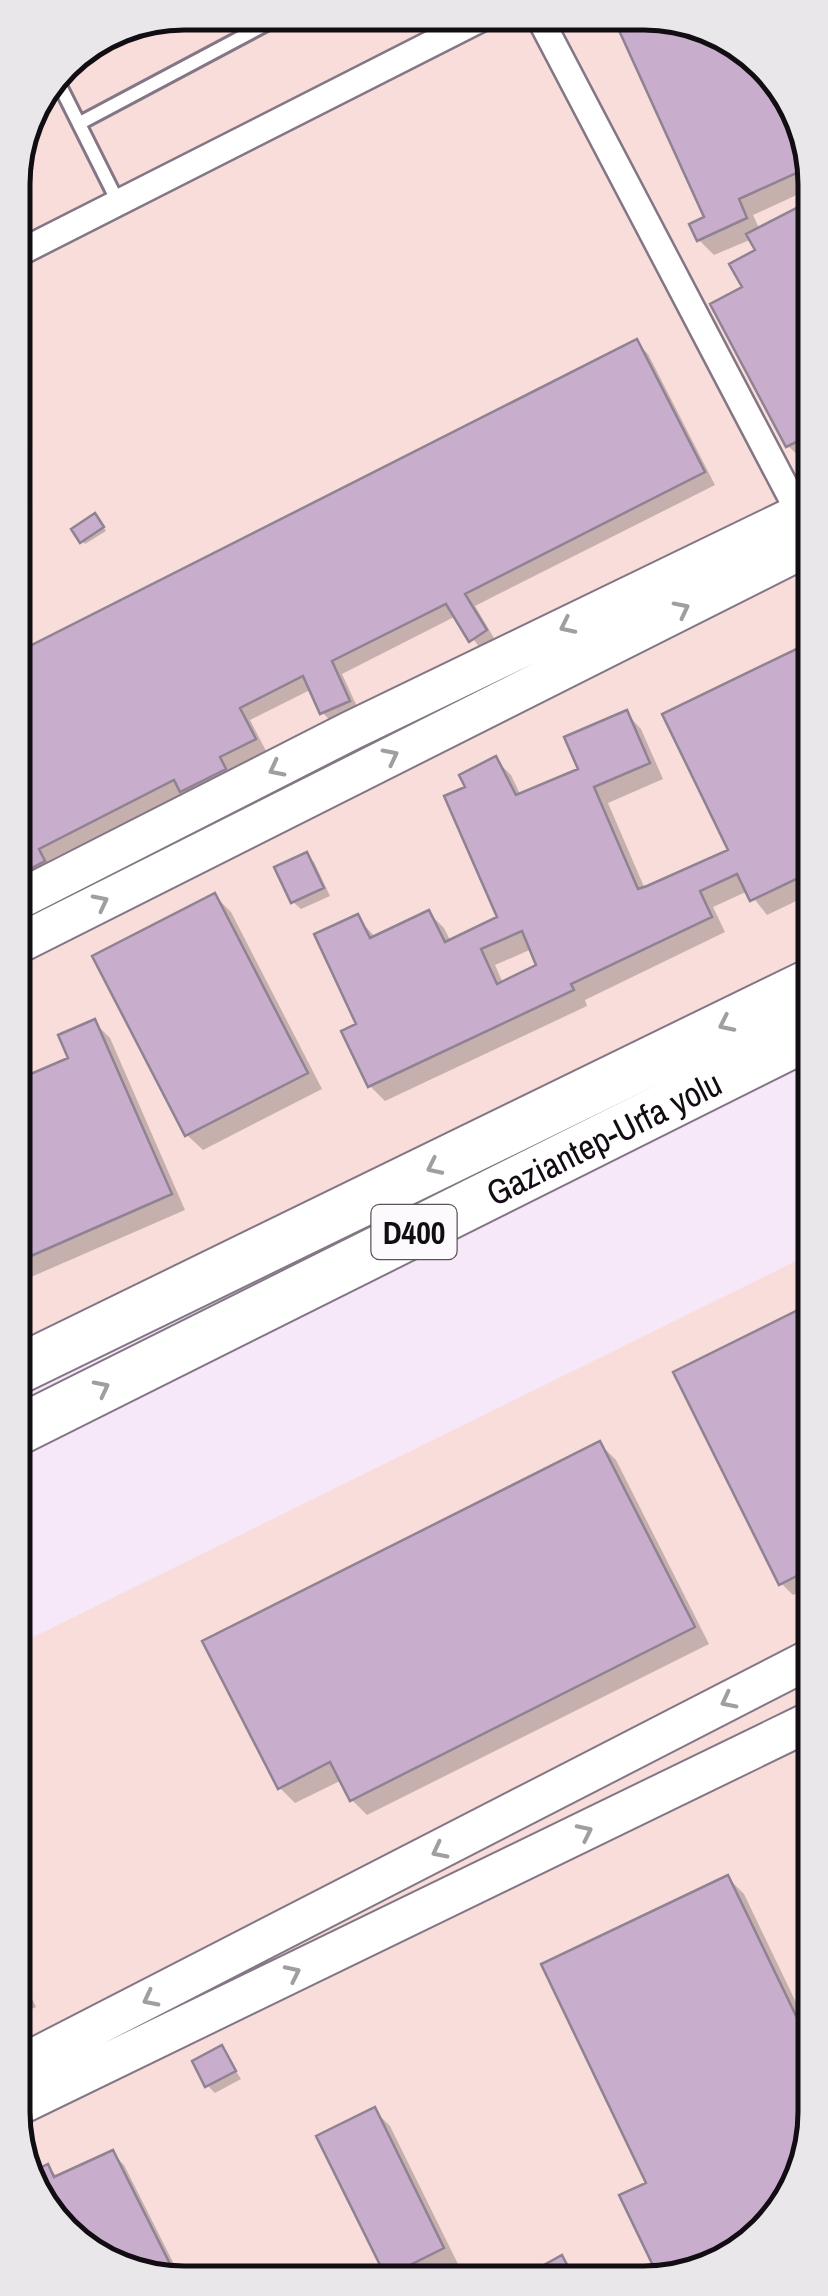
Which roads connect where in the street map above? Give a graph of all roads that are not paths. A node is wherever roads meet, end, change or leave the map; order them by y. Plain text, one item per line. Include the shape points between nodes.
1 (255, 30) edge
2 (457, 30) edge
3 (546, 30) edge
4 (62, 90) edge
5 (80, 123) junction
6 (118, 202) junction
7 (30, 247) edge
8 (798, 505) edge
9 (798, 531) edge
10 (798, 532) edge
11 (30, 894) edge
12 (30, 938) edge
13 (798, 990) edge
14 (798, 1041) edge
15 (798, 1050) edge
16 (724, 1078) junction
17 (30, 1364) edge
18 (30, 1425) edge
19 (798, 1665) edge
20 (798, 1728) edge
21 (30, 2060) edge
22 (30, 2100) edge

1 - 5 lane
2 - 6 street
3 - 8 street
4 - 5 lane
5 - 6 lane
6 - 7 street
9 -> 11 street via 350,731
12 -> 10 street
13 -> 17 highway, Gaziantep-Urfa yolu / D400
14 - 16 highway, Gaziantep-Urfa yolu / D400
15 - 16 street
18 -> 16 highway, Gaziantep-Urfa yolu / D400
19 -> 21 street
22 -> 20 street

